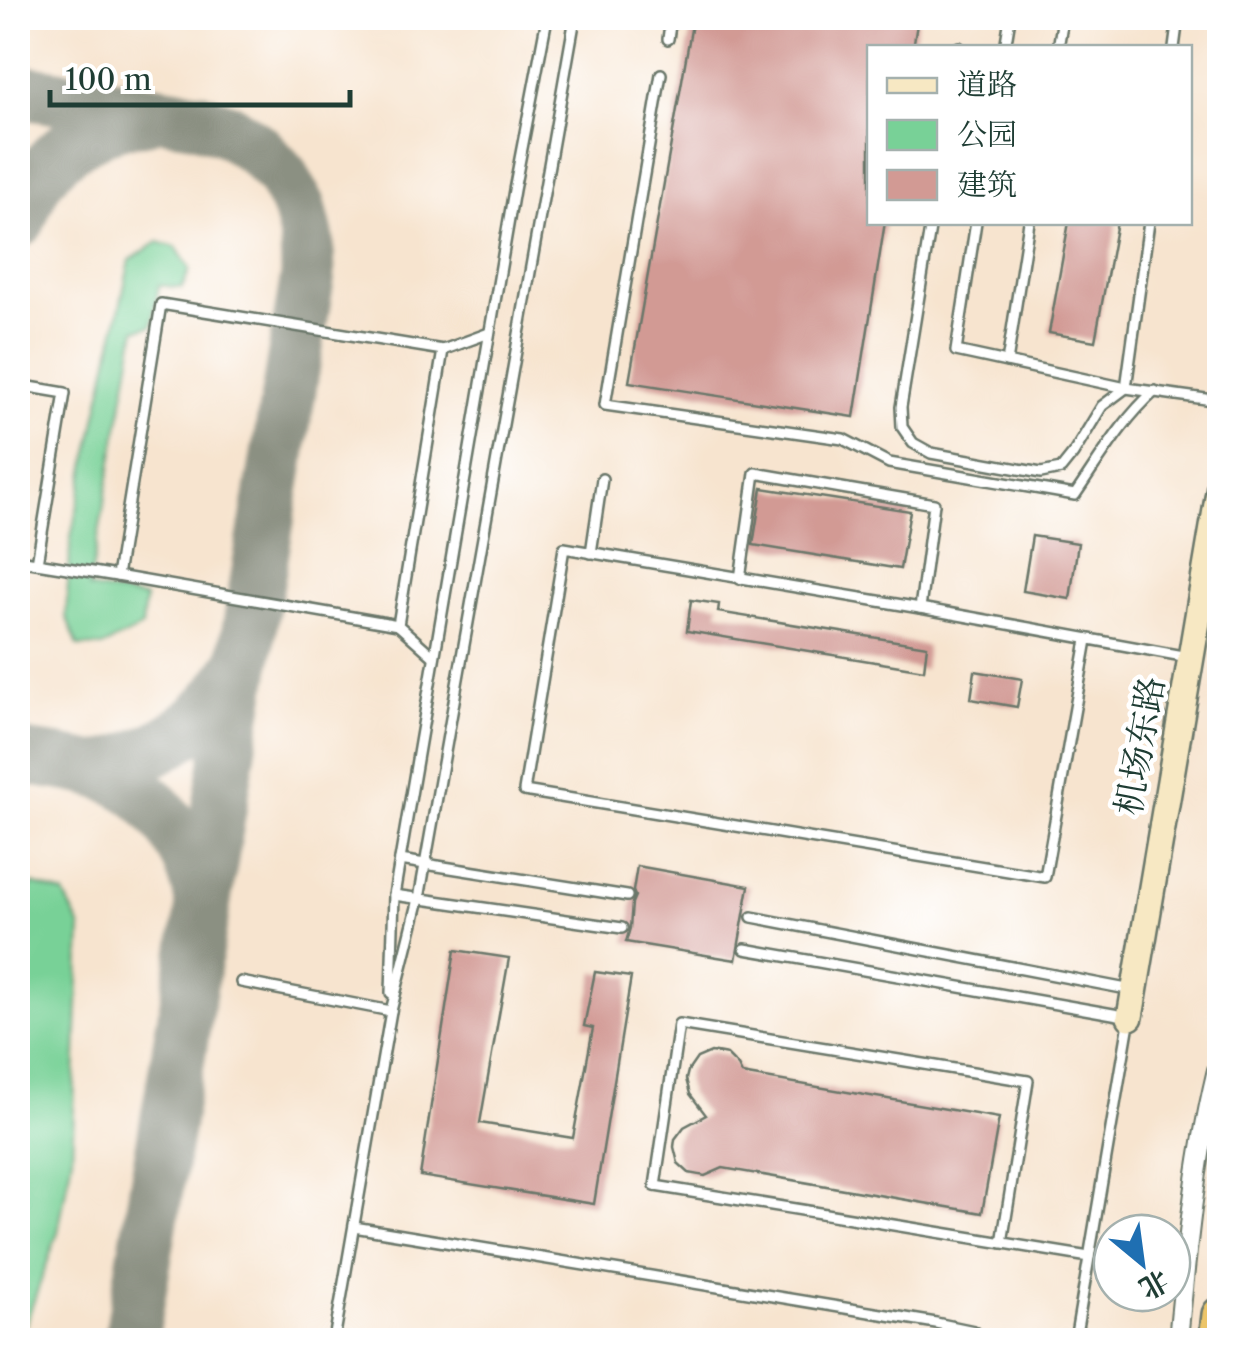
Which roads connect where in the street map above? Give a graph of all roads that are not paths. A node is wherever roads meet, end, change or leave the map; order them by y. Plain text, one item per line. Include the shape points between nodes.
1 (548, 18) edge
2 (574, 18) edge
3 (671, 18) edge
4 (1010, 18) edge
5 (1063, 18) edge
6 (1178, 18) edge
7 (668, 39) dead end
8 (1006, 45) edge
9 (1058, 45) edge
10 (1174, 45) edge
11 (662, 74) dead end
12 (930, 225) edge
13 (976, 225) edge
14 (1029, 225) edge
15 (1149, 225) edge
16 (490, 332) junction
17 (443, 350) junction
18 (1006, 362) junction
19 (18, 385) edge
20 (1126, 388) junction
21 (1154, 391) junction
22 (1220, 401) edge
23 (602, 478) dead end
24 (1220, 486) edge
25 (591, 553) junction
26 (18, 560) edge
27 (38, 563) junction
28 (117, 576) junction
29 (740, 579) junction
30 (920, 608) junction
31 (398, 626) junction
32 (1087, 640) junction
33 (434, 656) junction
34 (1191, 658) junction
35 (400, 860) junction
36 (425, 865) junction
37 (394, 895) junction
38 (627, 896) dead end
39 (420, 899) junction
40 (752, 917) dead end
41 (622, 928) dead end
42 (745, 949) dead end
43 (241, 982) dead end
44 (1134, 990) junction
45 (390, 1010) junction
46 (1130, 1017) junction
47 (1220, 1058) edge
48 (354, 1227) junction
49 (1002, 1242) junction
50 (1089, 1257) junction
51 (1220, 1315) edge
52 (334, 1340) edge
53 (983, 1340) edge
54 (1075, 1340) edge
55 (1178, 1340) edge
56 (1217, 1340) edge

1 - 16 lane
2 - 36 lane
3 - 7 lane
4 - 8 lane
5 - 9 lane
6 - 10 lane
11 - 21 lane via 606,405 844,439 889,463 1075,495
12 - 20 lane via 901,407 902,427 913,442 930,454 1041,474 1061,469 1102,406
13 - 18 lane via 956,351
14 - 18 lane
15 - 20 lane
16 - 17 lane
16 - 33 lane
17 - 28 lane via 161,304
17 - 31 lane
18 - 20 lane
19 - 27 lane via 64,393
20 - 21 lane
21 - 22 lane
23 - 25 lane
24 - 34 street, 机场东路
25 - 29 lane
25 - 32 lane via 564,548 524,790 1045,877
26 - 27 lane
27 - 28 lane
28 - 31 lane
29 - 30 lane
29 - 30 lane via 755,473 934,504
30 - 32 lane
31 - 33 lane
32 - 34 lane
33 - 35 lane
34 - 44 street, 机场东路
35 - 36 lane
35 - 37 lane
36 - 38 lane
36 - 39 lane
37 - 39 lane
37 - 45 lane
39 - 41 lane
39 - 45 lane
40 - 44 lane
42 - 46 lane
43 - 45 lane
44 - 46 street, 机场东路
45 - 48 lane
46 - 50 lane
47 - 55 street via 1208,1100
48 - 52 lane
48 - 53 lane via 936,1323 974,1331
49 - 49 lane via 655,1186 679,1024 1028,1081
49 - 50 lane
50 - 54 lane
51 - 56 highway

